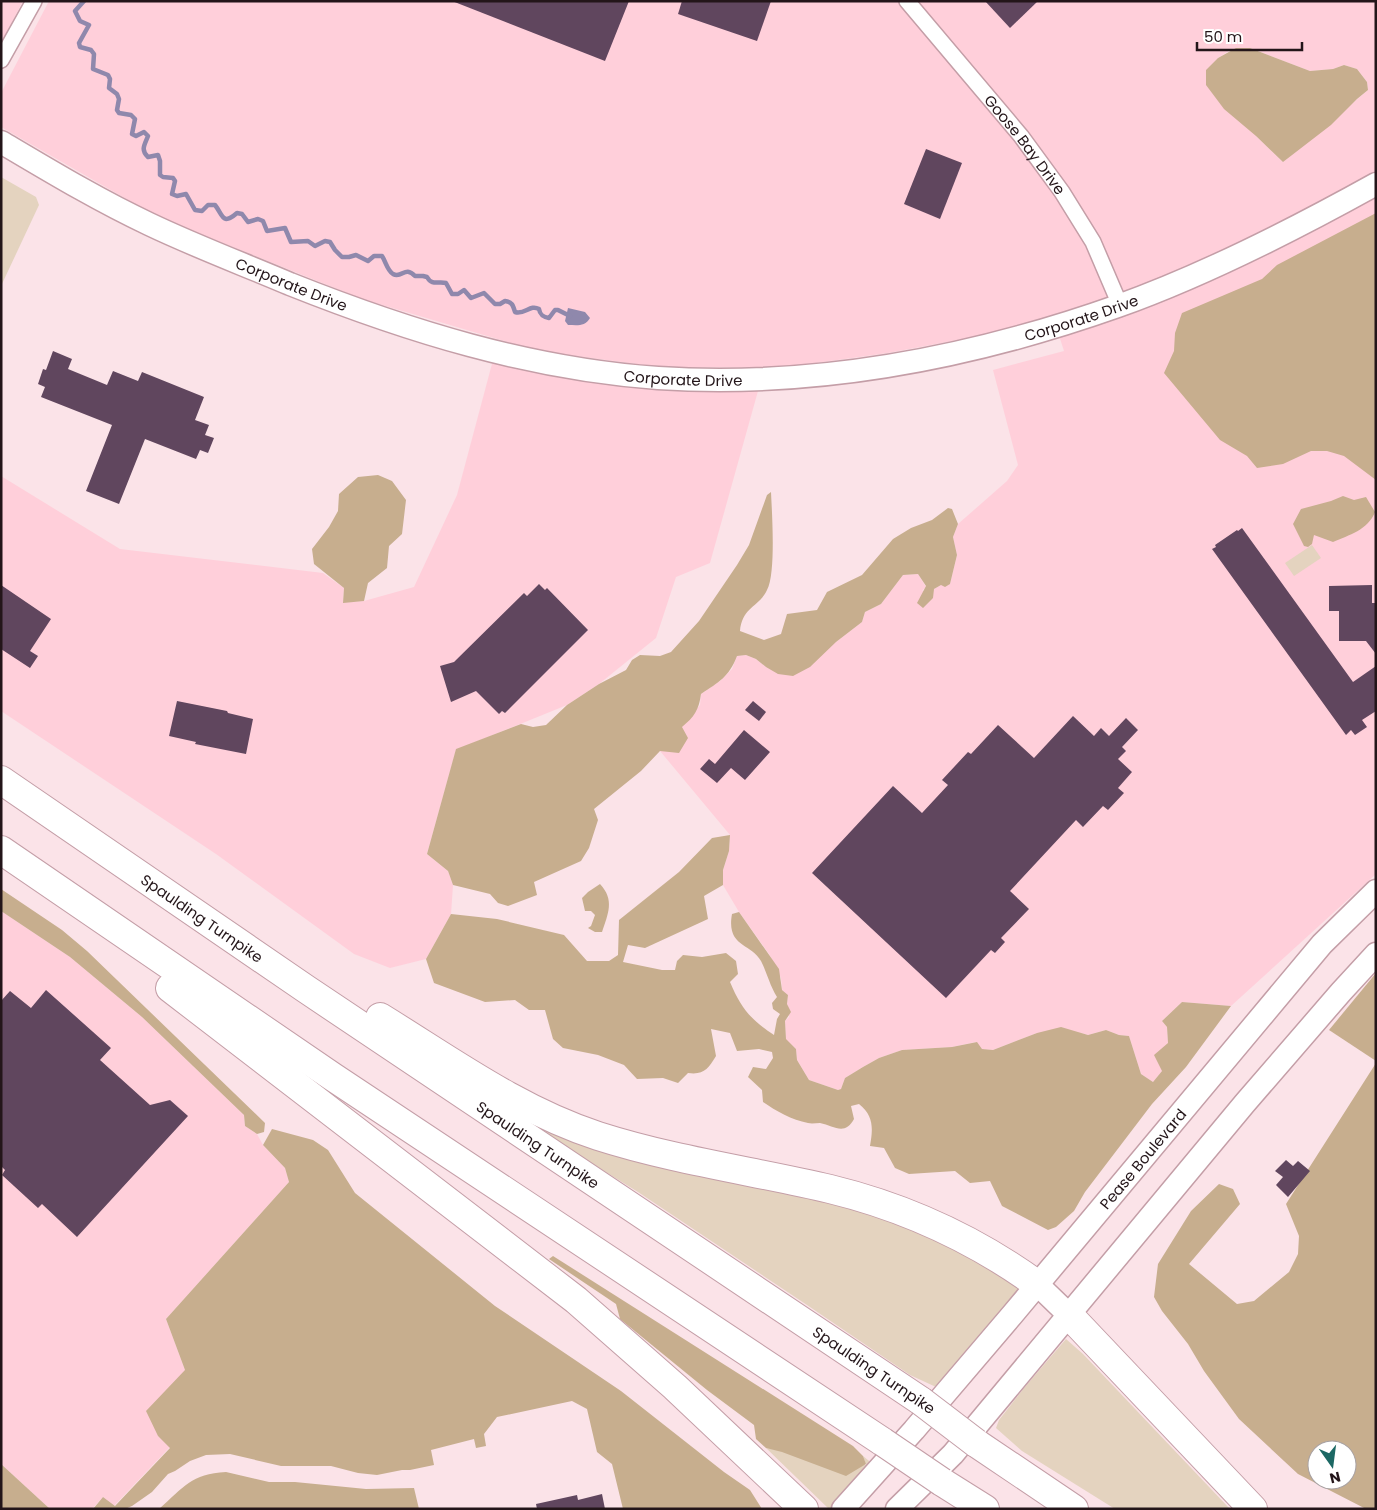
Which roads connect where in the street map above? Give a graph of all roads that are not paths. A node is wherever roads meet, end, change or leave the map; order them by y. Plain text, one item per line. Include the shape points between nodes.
1 (34, 1) edge
2 (907, 1) edge
3 (1, 60) edge
4 (1, 142) edge
5 (1376, 184) edge
6 (1120, 305) junction
7 (1, 780) edge
8 (83, 837) junction
9 (1, 850) edge
10 (1376, 892) edge
11 (112, 927) junction
12 (1376, 954) edge
13 (1038, 1285) junction
14 (1069, 1315) junction
15 (964, 1448) junction
16 (804, 1509) edge
17 (843, 1509) edge
18 (897, 1509) edge
19 (985, 1509) edge
20 (1074, 1509) edge
21 (1253, 1509) edge

1 - 3 street
2 - 6 street, Goose Bay Drive via 1021,136 1062,192 1093,242
4 - 6 street, Corporate Drive via 147,223 323,297 442,338 525,359 598,371 733,380 798,377 862,369 1013,338
5 - 6 street, Corporate Drive via 1323,214 1214,266
7 - 8 highway, Spaulding Turnpike
8 - 13 highway via 481,1082 530,1108 597,1136 643,1149 830,1189 894,1209 964,1238
8 - 15 highway, Spaulding Turnpike, bridge via 921,1401
9 - 11 highway
10 - 13 street, Pease Boulevard via 1322,944
11 - 16 highway via 151,974 576,1300 681,1392
11 - 19 highway, bridge
12 - 14 street via 1340,992
13 - 14 street
13 - 17 street, Pease Boulevard
14 - 15 street
14 - 21 highway
15 - 18 street
15 - 20 highway, Spaulding Turnpike

